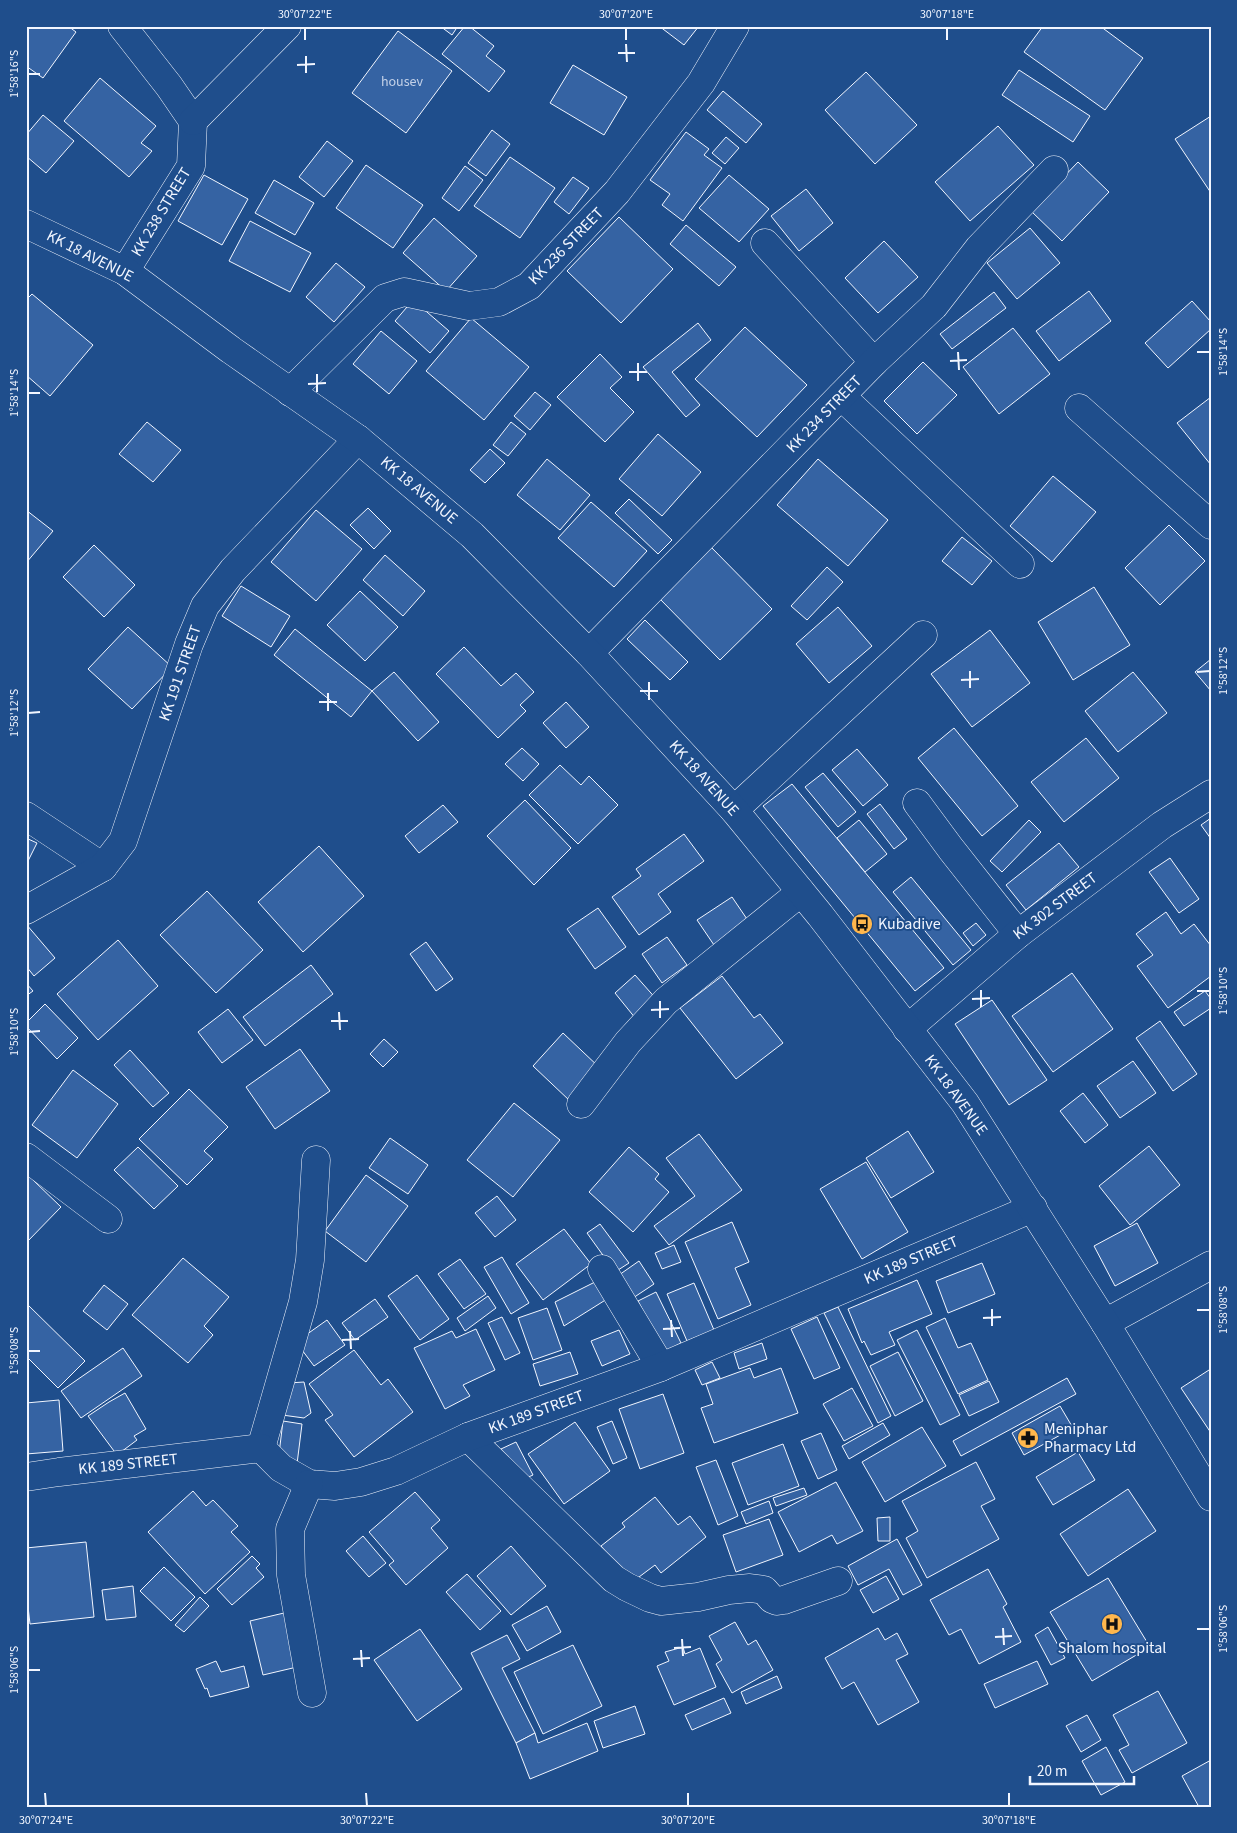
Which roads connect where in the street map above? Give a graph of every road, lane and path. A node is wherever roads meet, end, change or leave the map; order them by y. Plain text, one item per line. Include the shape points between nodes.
1 (122, 26) edge
2 (287, 26) edge
3 (735, 26) edge
4 (193, 121) junction
5 (1054, 170) dead end
6 (26, 224) edge
7 (765, 243) dead end
8 (125, 271) junction
9 (874, 362) junction
10 (290, 392) junction
11 (841, 396) junction
12 (1079, 408) dead end
13 (358, 439) junction
14 (1211, 525) edge
15 (1020, 564) dead end
16 (923, 635) dead end
17 (589, 653) junction
18 (1211, 794) edge
19 (917, 803) dead end
20 (734, 810) junction
21 (26, 816) edge
22 (103, 867) junction
23 (801, 892) junction
24 (26, 910) edge
25 (1018, 934) junction
26 (907, 1029) junction
27 (582, 1104) dead end
28 (26, 1157) edge
29 (316, 1160) dead end
30 (1033, 1208) junction
31 (108, 1219) dead end
32 (1211, 1265) edge
33 (602, 1270) dead end
34 (1105, 1323) junction
35 (661, 1367) junction
36 (468, 1437) junction
37 (261, 1448) junction
38 (26, 1477) edge
39 (309, 1484) junction
40 (1211, 1497) edge
41 (838, 1581) dead end
42 (312, 1693) dead end

1 - 4 street
2 - 4 street
3 - 10 street, KK 236 STREET via 701,83 617,192 529,286 499,302 469,306 404,292 384,298
4 - 8 street, KK 238 STREET via 191,166
5 - 9 street, KK 234 STREET via 979,248 934,306
6 - 8 street, KK 18 AVENUE
7 - 9 street
8 - 10 street, KK 18 AVENUE
9 - 11 street, KK 234 STREET
10 - 13 street, KK 18 AVENUE
11 - 15 street
11 - 17 street, KK 234 STREET
12 - 14 street
13 - 17 street, KK 18 AVENUE via 472,535
13 - 22 street, KK 191 STREET via 233,570 205,606 189,644 123,841
16 - 20 street
17 - 20 street, KK 18 AVENUE
18 - 25 street, KK 302 STREET via 1162,825
19 - 25 street
20 - 23 street, KK 18 AVENUE
21 - 22 street
22 - 24 street, KK 191 STREET
23 - 26 street, KK 18 AVENUE
23 - 27 street via 666,1001 628,1042
25 - 26 street, KK 302 STREET
26 - 30 street, KK 18 AVENUE via 965,1103
28 - 31 street
29 - 37 street via 310,1260 303,1302
30 - 34 street, KK 18 AVENUE
30 - 35 street, KK 189 STREET
32 - 34 street
33 - 35 street
34 - 40 street, KK 18 AVENUE
35 - 36 street, KK 189 STREET
36 - 39 street, KK 189 STREET via 396,1472 335,1486
36 - 41 street via 614,1579 650,1598 661,1601 750,1588 764,1590 777,1601
37 - 38 street, KK 189 STREET
37 - 39 street, KK 189 STREET via 281,1468
39 - 42 street via 290,1529 292,1574

